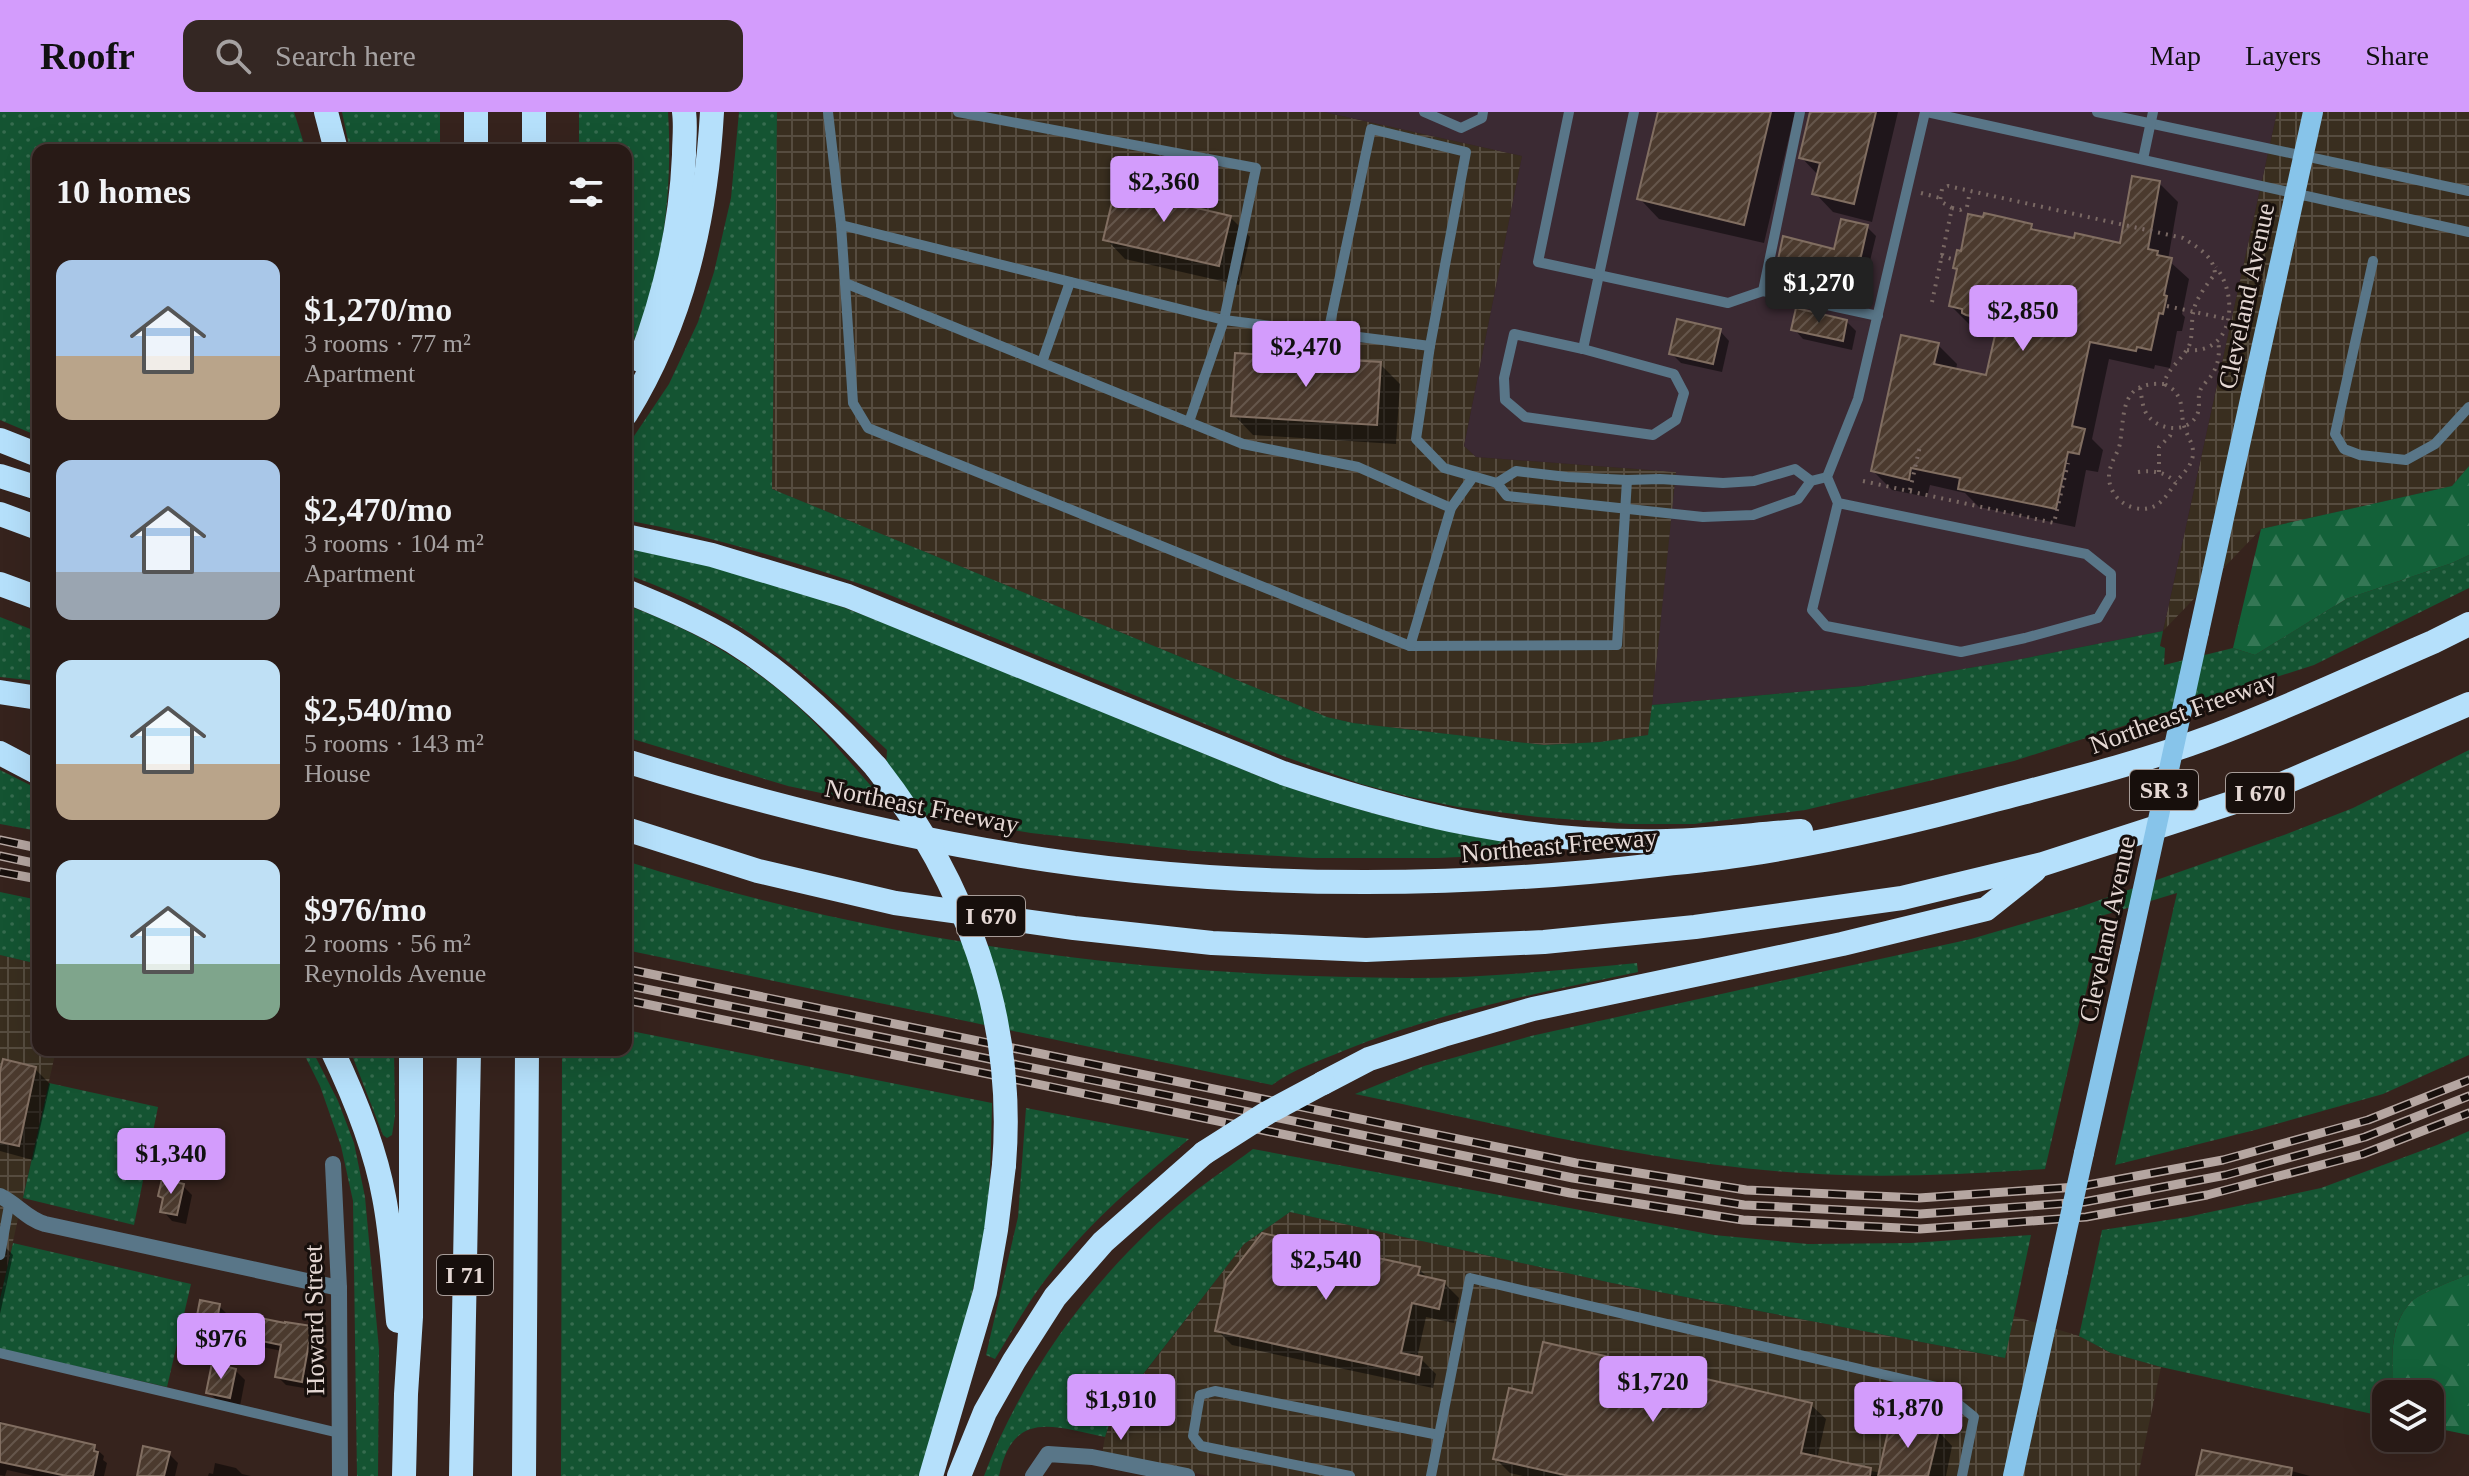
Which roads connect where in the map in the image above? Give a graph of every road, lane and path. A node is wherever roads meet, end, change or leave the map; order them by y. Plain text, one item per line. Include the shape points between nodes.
1 (326, 112) edge
2 (476, 112) edge
3 (534, 112) edge
4 (684, 112) edge
5 (712, 112) edge
6 (828, 112) edge
7 (958, 112) edge
8 (1424, 112) edge
9 (1483, 112) edge
10 (1569, 112) edge
11 (1634, 112) edge
12 (1800, 112) edge
13 (1926, 112) edge
14 (2097, 112) edge
15 (2153, 112) edge
16 (2313, 112) edge
17 (2150, 124) junction
18 (334, 144) edge
19 (476, 144) edge
20 (534, 144) edge
21 (2303, 157) junction
22 (2143, 159) junction
23 (1970, 191) junction
24 (2469, 191) edge
25 (2295, 192) junction
26 (1952, 208) junction
27 (841, 225) junction
28 (2469, 232) edge
29 (1941, 256) junction
30 (1952, 259) dead end
31 (2373, 261) dead end
32 (2215, 265) junction
33 (1598, 275) junction
34 (1070, 282) junction
35 (845, 283) junction
36 (1763, 291) junction
37 (1932, 302) dead end
38 (2167, 306) dead end
39 (2193, 311) junction
40 (1878, 316) junction
41 (2227, 319) junction
42 (1224, 320) junction
43 (1328, 333) junction
44 (2218, 340) junction
45 (1430, 346) junction
46 (1583, 349) junction
47 (2187, 350) junction
48 (1042, 362) junction
49 (632, 376) edge
50 (2164, 384) junction
51 (2140, 388) junction
52 (632, 404) edge
53 (2469, 407) edge
54 (1189, 422) junction
55 (2172, 429) junction
56 (0, 440) edge
57 (1920, 446) dead end
58 (32, 453) edge
59 (2068, 463) dead end
60 (2138, 472) dead end
61 (2159, 472) junction
62 (0, 476) edge
63 (1473, 477) junction
64 (1827, 477) junction
65 (1627, 480) junction
66 (1811, 481) junction
67 (1863, 481) dead end
68 (2176, 482) junction
69 (1497, 483) junction
70 (32, 486) edge
71 (1910, 491) junction
72 (1838, 503) junction
73 (1451, 508) junction
74 (1624, 509) junction
75 (0, 514) edge
76 (32, 526) edge
77 (632, 537) edge
78 (0, 584) edge
79 (632, 593) edge
80 (32, 596) edge
81 (2469, 624) edge
82 (1410, 646) junction
83 (0, 692) edge
84 (32, 697) edge
85 (2469, 704) edge
86 (0, 753) edge
87 (632, 763) edge
88 (32, 770) edge
89 (1899, 826) junction
90 (632, 831) edge
91 (2043, 864) junction
92 (335, 1056) edge
93 (411, 1056) edge
94 (527, 1056) edge
95 (469, 1062) edge
96 (333, 1164) dead end
97 (5, 1198) edge
98 (0, 1255) edge
99 (339, 1288) junction
100 (0, 1353) edge
101 (406, 1394) junction
102 (339, 1433) junction
103 (1439, 1435) junction
104 (1435, 1475) edge
105 (340, 1476) edge
106 (404, 1476) edge
107 (461, 1476) edge
108 (524, 1476) edge
109 (931, 1476) edge
110 (959, 1476) edge
111 (1033, 1476) edge
112 (1187, 1476) edge
113 (1350, 1476) edge
114 (1962, 1476) edge
115 (2013, 1476) edge

1 - 18 highway
2 - 19 highway
3 - 20 highway
4 - 49 highway via 673,254 658,312
5 - 52 highway via 702,215 690,269 668,333
6 - 27 lane
7 - 42 lane via 1256,168
8 - 9 lane via 1461,128 1482,118
10 - 33 lane via 1538,262
11 - 33 lane
12 - 36 lane
13 - 22 lane
13 - 40 lane
14 - 17 lane
15 - 17 lane
16 - 21 main road, Cleveland Avenue / SR 3
17 - 21 lane
17 - 22 lane
21 - 24 lane
21 - 25 main road, Cleveland Avenue / SR 3
22 - 25 lane
23 - 26 path via 1967,207
23 - 26 path via 1942,189 1940,201
23 - 32 path via 2183,238
25 - 28 lane
25 - 115 main road, Cleveland Avenue / SR 3, bridge
26 - 29 path
27 - 34 lane
27 - 35 lane
29 - 30 path
29 - 37 path
31 - 53 lane via 2335,434 2344,449 2406,460 2435,444
32 - 39 path
32 - 41 path via 2228,289
33 - 36 lane via 1728,303
33 - 46 lane
34 - 42 lane
34 - 48 lane
35 - 48 lane
35 - 82 lane via 853,403 868,428
36 - 40 lane
38 - 39 path
39 - 41 path
39 - 47 path
40 - 64 lane via 1858,399
41 - 44 path
42 - 43 lane
42 - 54 lane
43 - 45 lane
43 - 45 lane via 1371,129 1466,152
44 - 47 path via 2206,349
44 - 55 path via 2215,370 2199,394 2196,417
45 - 63 lane via 1416,439 1444,468
46 - 46 lane via 1674,374 1684,393 1676,420 1653,435 1525,417 1505,400 1514,334
47 - 50 path
48 - 54 lane
50 - 51 path
50 - 68 path via 2180,399 2192,446 2189,467
51 - 55 path via 2149,418
51 - 68 path via 2122,413 2110,488 2125,504 2147,509 2166,499
54 - 73 lane via 1243,444 1358,467
55 - 61 path via 2159,447
56 - 58 highway
57 - 71 path
59 - 71 path via 2054,523
60 - 61 path
61 - 68 path
62 - 70 highway
63 - 69 lane
63 - 73 lane
64 - 66 lane
64 - 72 lane
65 - 66 lane via 1754,481 1795,469
65 - 69 lane via 1516,471
65 - 74 lane
66 - 74 lane via 1798,499 1753,515 1703,517
67 - 71 path
69 - 74 lane via 1507,496
72 - 72 lane via 2086,554 2111,574 2111,596 2098,618 1961,652 1826,626 1812,610
73 - 82 lane
74 - 82 lane via 1617,645
75 - 76 highway
77 - 89 highway via 848,596 1283,773 1426,816 1504,831 1667,841
78 - 80 highway
79 - 109 highway, bridge via 743,649 835,722 907,807 940,862 983,966 1006,1088 1004,1165 985,1292
81 - 89 highway, Northeast Freeway via 2209,737 2120,767
83 - 84 highway
85 - 91 highway, I 670 via 2256,795
86 - 88 highway
87 - 89 highway, Northeast Freeway via 850,824 987,850 1135,871 1284,881 1448,882 1606,871 1748,855
90 - 91 highway, I 670 via 758,871 895,903 1212,943 1366,950 1544,942 1695,927 1902,898
91 - 110 highway, bridge via 1986,909 1533,1009 1369,1059 1267,1113 1204,1153 1103,1242 1055,1297 985,1412
92 - 101 highway via 384,1195
93 - 101 highway
94 - 108 highway, I 71
95 - 107 highway, I 71
96 - 99 street, Howard Street
97 - 98 lane
97 - 99 street via 33,1221
99 - 102 street, Howard Street
100 - 102 lane
101 - 106 highway
102 - 105 street, Howard Street
103 - 104 lane
103 - 113 lane via 1215,1391 1200,1395 1193,1436 1201,1446
103 - 114 lane via 1470,1278 1937,1387 1974,1417
111 - 112 street via 1048,1454

